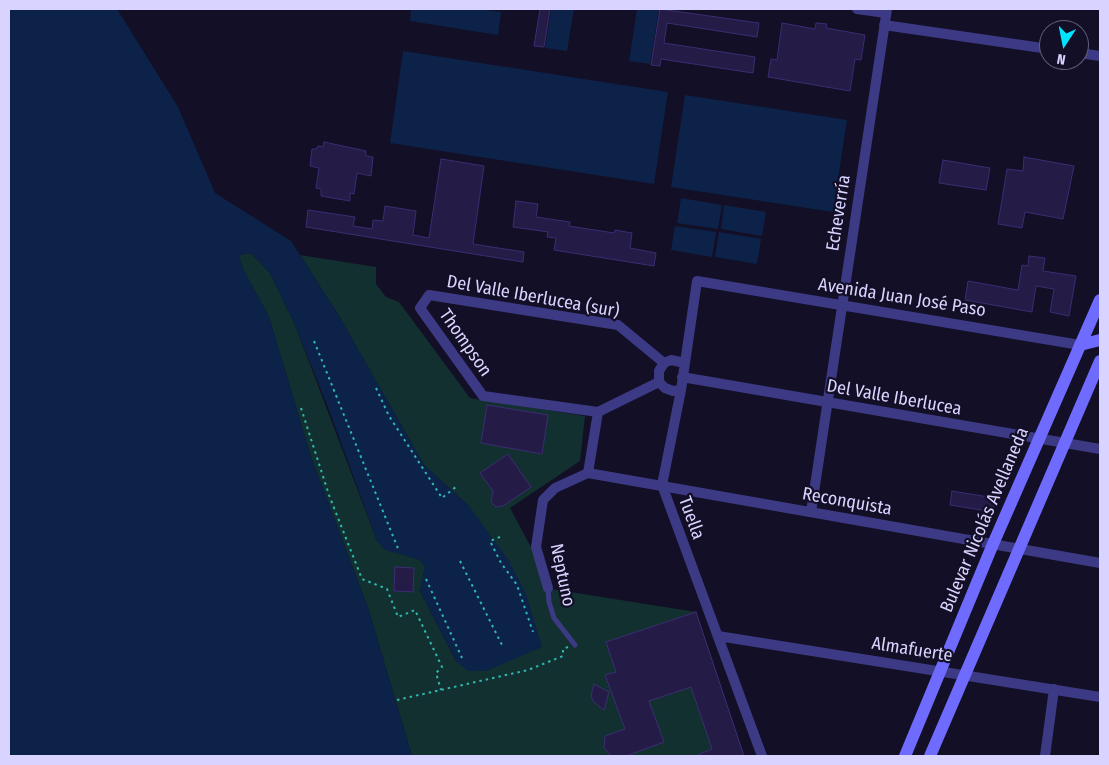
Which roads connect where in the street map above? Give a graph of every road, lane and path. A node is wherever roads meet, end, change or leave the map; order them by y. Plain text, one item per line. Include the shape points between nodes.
1 (856, 9) edge
2 (886, 11) edge
3 (884, 25) junction
4 (1039, 48) edge
5 (697, 281) joint
6 (1100, 300) edge
7 (842, 306) junction
8 (420, 308) joint
9 (1100, 340) edge
10 (314, 341) dead end
11 (1080, 345) junction
12 (1100, 361) edge
13 (664, 363) junction
14 (685, 363) junction
15 (682, 377) junction
16 (660, 382) junction
17 (376, 388) dead end
18 (681, 390) junction
19 (827, 402) junction
20 (301, 408) dead end
21 (598, 412) junction
22 (1039, 440) junction
23 (1066, 444) junction
24 (1100, 449) edge
25 (588, 473) junction
26 (457, 486) dead end
27 (662, 486) junction
28 (811, 512) junction
29 (500, 537) dead end
30 (992, 544) junction
31 (1020, 550) junction
32 (398, 551) dead end
33 (460, 561) dead end
34 (1100, 563) edge
35 (426, 579) dead end
36 (548, 588) joint
37 (534, 632) dead end
38 (718, 636) junction
39 (575, 645) joint
40 (503, 647) dead end
41 (462, 658) dead end
42 (940, 671) junction
43 (965, 675) junction
44 (1054, 689) junction
45 (441, 690) junction
46 (1100, 697) edge
47 (397, 700) dead end
48 (762, 756) edge
49 (905, 756) edge
50 (930, 756) edge
51 (1045, 756) edge

1 - 2 street
2 - 3 street, Echeverría
3 - 4 street
3 - 7 street, Echeverría
5 - 7 street, Avenida Juan José Paso
5 - 14 street, Tuella
6 - 11 main road, Bulevar Nicolás Avellaneda
7 - 11 street, Avenida Juan José Paso
7 - 19 street, Echeverría
8 - 13 street, Del Valle Iberlucea (sur) via 429,295 618,325
8 - 21 street, Thompson via 483,396
9 - 11 main road, Avenida Juan José Paso
10 - 32 path
11 - 22 main road, Bulevar Nicolás Avellaneda
12 - 23 main road
13 - 14 street via 678,360
13 - 16 street via 658,371
14 - 15 street, Tuella
15 - 18 street, Tuella
15 - 19 street, Del Valle Iberlucea
16 - 18 street via 672,391
16 - 21 street
17 - 26 path via 389,416 442,498
18 - 27 street, Tuella
19 - 22 street, Del Valle Iberlucea
19 - 28 street, Echeverría
20 - 45 path via 329,495 362,580 387,589 398,617 415,610 442,667 436,673
21 - 25 street
22 - 23 street, Del Valle Iberlucea
22 - 30 main road, Bulevar Nicolás Avellaneda
23 - 24 street, Del Valle Iberlucea
23 - 31 main road
25 - 27 street, Reconquista
25 - 36 street, Neptuno via 555,488 543,500 536,547
27 - 28 street, Reconquista
27 - 38 street, Tuella
28 - 30 street, Reconquista
29 - 37 path via 490,541 516,585
30 - 31 street, Reconquista
30 - 42 main road, Bulevar Nicolás Avellaneda
31 - 34 street, Reconquista
31 - 43 main road
33 - 40 path
35 - 41 path
36 - 39 lane, Neptuno via 554,618
38 - 42 street, Almafuerte
38 - 48 street, Tuella
39 - 45 path via 563,649 564,656 528,670
42 - 43 street, Almafuerte
42 - 49 main road, Bulevar Nicolás Avellaneda
43 - 44 street, Almafuerte
43 - 50 main road
44 - 46 street, Almafuerte
44 - 51 street
45 - 47 path

